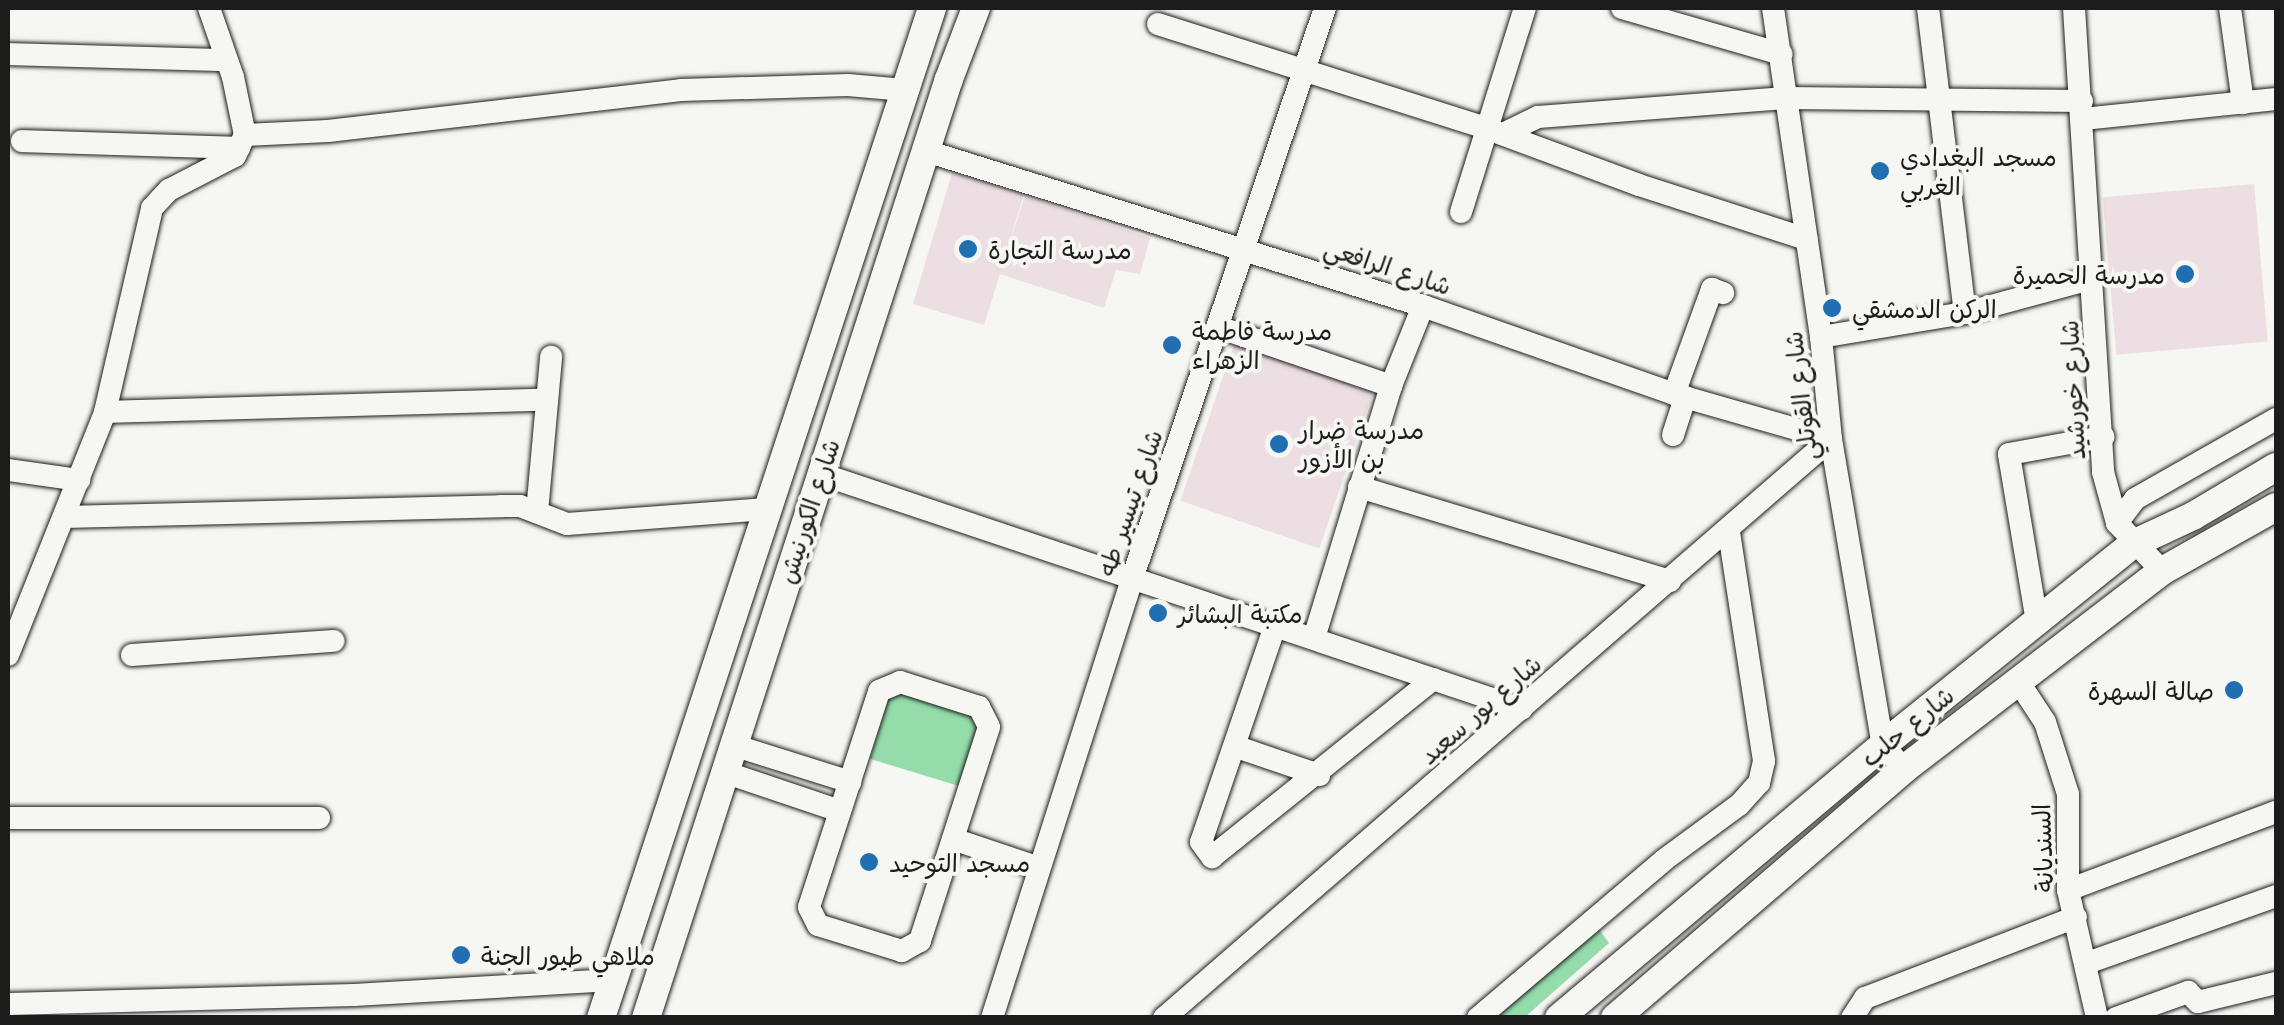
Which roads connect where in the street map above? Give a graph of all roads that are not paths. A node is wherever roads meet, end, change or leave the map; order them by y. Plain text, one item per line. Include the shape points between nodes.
1 (209, 8) edge
2 (932, 8) edge
3 (976, 8) edge
4 (1325, 8) edge
5 (1524, 8) edge
6 (1622, 8) edge
7 (1773, 8) edge
8 (1928, 8) edge
9 (2074, 8) edge
10 (2230, 8) edge
11 (1158, 24) dead end
12 (8, 54) edge
13 (1781, 54) junction
14 (226, 60) junction
15 (1304, 70) junction
16 (905, 90) junction
17 (1940, 97) junction
18 (1786, 98) junction
19 (2276, 99) edge
20 (2243, 103) junction
21 (2082, 110) junction
22 (1494, 131) junction
23 (22, 141) dead end
24 (242, 142) junction
25 (926, 151) junction
26 (1461, 212) dead end
27 (1806, 239) junction
28 (1243, 248) junction
29 (2094, 278) junction
30 (1722, 293) dead end
31 (1423, 306) junction
32 (1965, 312) junction
33 (1218, 327) junction
34 (1821, 338) junction
35 (551, 356) dead end
36 (1392, 386) junction
37 (1680, 395) junction
38 (547, 400) junction
39 (105, 412) junction
40 (2276, 419) edge
41 (1673, 435) dead end
42 (2102, 437) junction
43 (1831, 439) junction
44 (2276, 467) edge
45 (8, 470) edge
46 (821, 474) junction
47 (79, 480) junction
48 (1359, 487) junction
49 (2276, 507) edge
50 (766, 509) junction
51 (537, 512) junction
52 (64, 518) junction
53 (1729, 532) junction
54 (2125, 533) junction
55 (2162, 571) junction
56 (1134, 576) junction
57 (1670, 581) junction
58 (2037, 622) junction
59 (1275, 626) junction
60 (1314, 638) junction
61 (334, 641) dead end
62 (8, 655) edge
63 (132, 655) dead end
64 (1432, 679) junction
65 (2020, 684) junction
66 (1522, 709) junction
67 (1884, 744) junction
68 (1237, 747) junction
69 (732, 760) junction
70 (1904, 769) junction
71 (1318, 775) junction
72 (850, 782) junction
73 (840, 811) junction
74 (2276, 812) edge
75 (8, 818) edge
76 (318, 818) dead end
77 (954, 839) junction
78 (1039, 868) junction
79 (2068, 890) junction
80 (2276, 896) edge
81 (2076, 916) junction
82 (2087, 963) junction
83 (613, 980) junction
84 (2276, 983) edge
85 (354, 995) junction
86 (8, 1004) edge
87 (339, 1018) edge
88 (601, 1018) edge
89 (646, 1018) edge
90 (992, 1018) edge
91 (1164, 1018) edge
92 (1478, 1018) edge
93 (1560, 1018) edge
94 (1615, 1018) edge
95 (1852, 1018) edge
96 (2097, 1018) edge
97 (2116, 1018) edge

1 - 14 street
2 - 16 main road, شارع الكورنيش
3 - 25 main road, شارع الكورنيش
4 - 15 street, شارع تيسير طه
5 - 22 street
6 - 13 street
7 - 13 street, شارع القوتلي
8 - 17 street
9 - 21 street, شارع خورشيد
10 - 20 street
11 - 15 street
12 - 14 street
13 - 18 street, شارع القوتلي
14 - 24 street
15 - 22 street
15 - 28 street, شارع تيسير طه
16 - 24 street via 681,90
16 - 50 main road, شارع الكورنيش
17 - 18 street
17 - 21 street
17 - 32 street
18 - 22 street via 1538,117
18 - 27 street, شارع القوتلي
19 - 20 street
20 - 21 street
21 - 29 street, شارع خورشيد
22 - 26 street
22 - 27 street
23 - 24 street
24 - 39 street via 235,156 168,190 152,208
25 - 28 street, شارع الرافعي
25 - 46 main road, شارع الكورنيش
27 - 34 street, شارع القوتلي
28 - 31 street, شارع الرافعي
28 - 33 street, شارع تيسير طه
29 - 32 street
29 - 42 street, شارع خورشيد
30 - 37 street via 1712,289
31 - 36 street
31 - 37 street, شارع الرافعي
32 - 34 street
33 - 36 street
33 - 56 street, شارع تيسير طه
34 - 43 street, شارع القوتلي
35 - 38 street
36 - 48 street
37 - 41 street
37 - 43 street, شارع الرافعي
38 - 39 street
38 - 51 street
39 - 47 street
40 - 54 street via 2135,499
42 - 54 street, شارع خورشيد via 2103,472
42 - 58 street via 2009,454
43 - 53 street, شارع بور سعيد
43 - 67 street, شارع القوتلي
44 - 54 main road, شارع حلب via 2193,516
45 - 47 street
46 - 56 street
46 - 69 main road, شارع الكورنيش
47 - 52 street
48 - 57 street
48 - 60 street
49 - 55 main road, شارع حلب
50 - 51 street via 566,524
50 - 83 main road, شارع الكورنيش
51 - 52 street via 501,506
52 - 62 street
53 - 57 street, شارع بور سعيد
53 - 92 street via 1764,761 1758,784
54 - 55 street
54 - 58 main road, شارع حلب
55 - 65 main road, شارع حلب
56 - 59 street
56 - 78 street, شارع تيسير طه
57 - 66 street, شارع بور سعيد
58 - 67 main road, شارع حلب
59 - 60 street
59 - 68 street
60 - 64 street
61 - 63 street
64 - 66 street
64 - 71 street
65 - 70 main road, شارع حلب
65 - 79 street, السنديانة via 2046,722 2068,794
66 - 91 street, شارع بور سعيد
67 - 70 street, شارع القوتلي
67 - 93 main road, شارع حلب
68 - 71 street
68 - 71 street via 1201,842 1212,857
69 - 72 street
69 - 73 street
69 - 89 main road, شارع الكورنيش
70 - 94 main road, شارع حلب
72 - 73 street
72 - 77 street via 879,691 900,682 979,707 989,727
73 - 77 street via 810,907 818,925 902,951 920,941
74 - 79 street
75 - 76 street
77 - 78 street
78 - 90 street, شارع تيسير طه
79 - 81 street, السنديانة
80 - 82 street
81 - 82 street, السنديانة
81 - 95 street via 1865,998
82 - 96 street, السنديانة
83 - 85 street
83 - 88 main road, شارع الكورنيش
84 - 97 street via 2198,1002 2188,992
85 - 86 street
85 - 87 street

